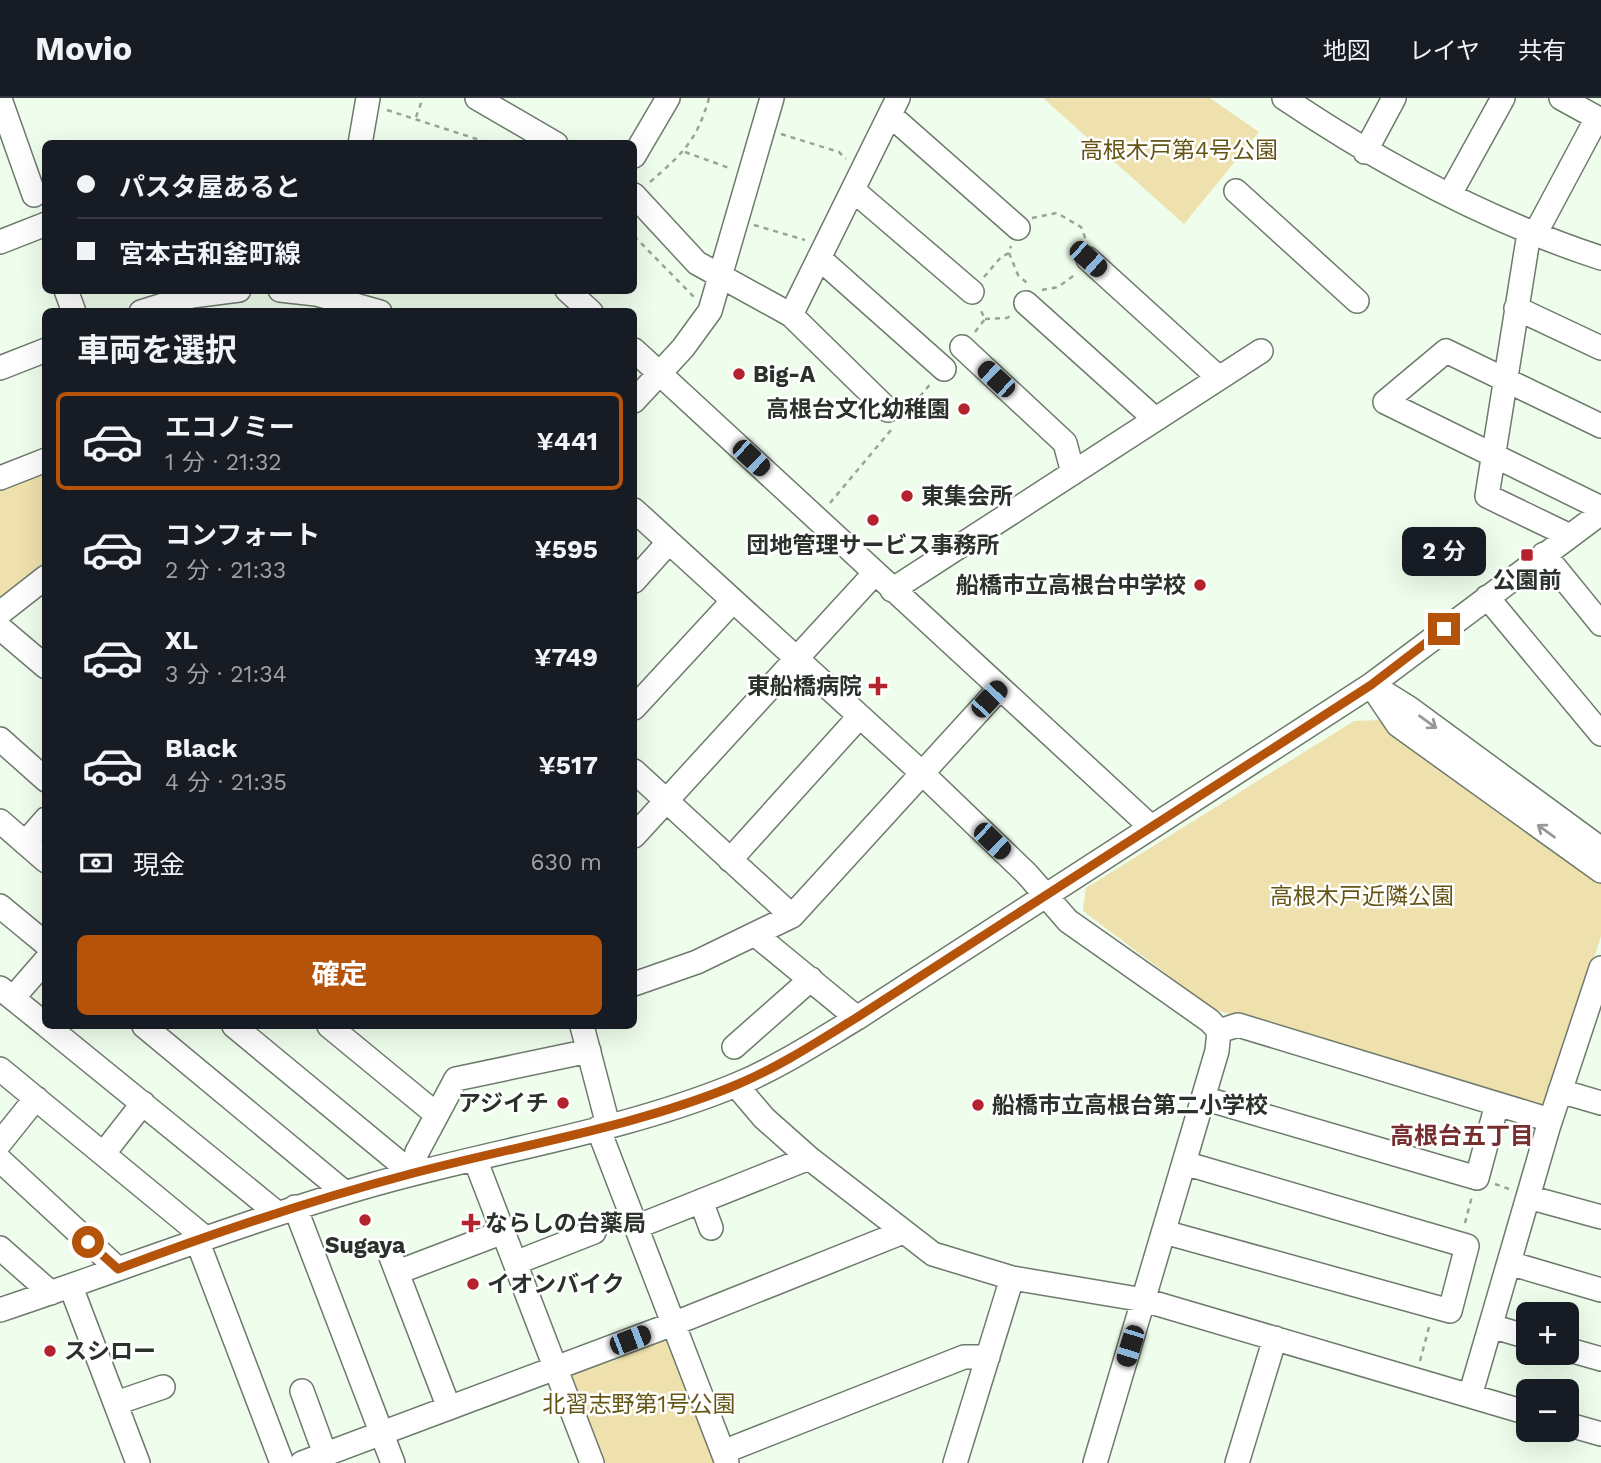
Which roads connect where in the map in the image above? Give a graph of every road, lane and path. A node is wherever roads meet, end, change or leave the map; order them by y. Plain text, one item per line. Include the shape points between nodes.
1 (423, 98) edge
2 (477, 98) edge
3 (668, 98) edge
4 (709, 98) edge
5 (772, 98) edge
6 (1285, 98) edge
7 (1394, 98) edge
8 (1503, 98) edge
9 (1561, 98) edge
10 (0, 99) edge
11 (372, 103) edge
12 (894, 106) edge
13 (416, 117) junction
14 (1599, 119) edge
15 (773, 132) dead end
16 (360, 140) edge
17 (481, 140) edge
18 (549, 140) edge
19 (637, 151) edge
20 (685, 152) junction
21 (1365, 152) junction
22 (739, 172) dead end
23 (857, 181) junction
24 (1236, 191) dead end
25 (637, 193) edge
26 (1450, 194) junction
27 (34, 195) dead end
28 (637, 199) edge
29 (748, 223) dead end
30 (1018, 228) junction
31 (42, 231) edge
32 (1531, 235) junction
33 (637, 239) edge
34 (0, 242) edge
35 (1009, 253) junction
36 (821, 254) junction
37 (1601, 258) edge
38 (1088, 259) junction
39 (721, 277) junction
40 (972, 292) junction
41 (208, 294) edge
42 (316, 294) edge
43 (572, 294) edge
44 (1357, 301) dead end
45 (371, 302) edge
46 (1026, 303) dead end
47 (700, 304) dead end
48 (1516, 307) junction
49 (154, 308) edge
50 (587, 308) edge
51 (791, 315) junction
52 (962, 347) joint
53 (1601, 348) edge
54 (42, 351) edge
55 (1261, 351) dead end
56 (637, 353) edge
57 (0, 368) edge
58 (944, 369) joint
59 (659, 373) junction
60 (1219, 378) junction
61 (1505, 380) junction
62 (637, 398) edge
63 (894, 419) junction
64 (1155, 419) junction
65 (1601, 426) edge
66 (1493, 453) junction
67 (42, 462) edge
68 (1073, 473) junction
69 (0, 478) edge
70 (826, 508) dead end
71 (1601, 508) edge
72 (637, 513) edge
73 (1601, 513) edge
74 (1570, 536) junction
75 (668, 542) junction
76 (1544, 554) junction
77 (874, 574) junction
78 (637, 578) edge
79 (42, 580) edge
80 (892, 590) junction
81 (1487, 597) junction
82 (732, 602) junction
83 (0, 613) edge
84 (1601, 624) edge
85 (0, 628) edge
86 (798, 660) junction
87 (42, 664) edge
88 (1371, 685) junction
89 (999, 689) junction
90 (637, 705) edge
91 (859, 717) junction
92 (1601, 733) edge
93 (0, 739) edge
94 (922, 773) junction
95 (637, 774) edge
96 (42, 776) edge
97 (666, 801) junction
98 (0, 821) edge
99 (42, 824) edge
100 (1151, 827) junction
101 (637, 833) edge
102 (25, 843) junction
103 (1601, 849) edge
104 (42, 858) edge
105 (730, 860) junction
106 (1601, 872) edge
107 (1044, 895) junction
108 (0, 906) edge
109 (792, 916) junction
110 (756, 935) junction
111 (42, 941) edge
112 (42, 963) edge
113 (1601, 968) edge
114 (811, 979) junction
115 (637, 983) edge
116 (7, 993) edge
117 (856, 1018) junction
118 (42, 1022) edge
119 (1592, 1027) edge
120 (51, 1029) edge
121 (148, 1029) edge
122 (238, 1029) edge
123 (333, 1029) edge
124 (583, 1029) edge
125 (1219, 1031) junction
126 (734, 1047) dead end
127 (589, 1051) junction
128 (0, 1069) edge
129 (736, 1085) junction
130 (1560, 1091) junction
131 (36, 1098) junction
132 (1203, 1098) junction
133 (143, 1103) junction
134 (1601, 1103) edge
135 (1497, 1104) junction
136 (436, 1114) junction
137 (1550, 1121) junction
138 (603, 1126) junction
139 (0, 1143) edge
140 (104, 1153) junction
141 (809, 1158) junction
142 (475, 1159) junction
143 (0, 1160) edge
144 (1184, 1163) junction
145 (412, 1173) junction
146 (1477, 1178) junction
147 (344, 1192) junction
148 (1528, 1197) junction
149 (701, 1201) junction
150 (286, 1210) junction
151 (1601, 1217) edge
152 (636, 1227) junction
153 (711, 1228) dead end
154 (503, 1232) junction
155 (594, 1232) dead end
156 (904, 1232) junction
157 (1164, 1232) junction
158 (201, 1238) junction
159 (1459, 1243) junction
160 (0, 1248) edge
161 (515, 1263) junction
162 (1509, 1263) junction
163 (118, 1269) junction
164 (1012, 1278) junction
165 (61, 1290) junction
166 (1601, 1290) edge
167 (1144, 1300) junction
168 (1435, 1307) junction
169 (0, 1310) edge
170 (673, 1324) junction
171 (1491, 1326) junction
172 (1516, 1333) edge
173 (1275, 1338) junction
174 (1579, 1353) edge
175 (988, 1357) junction
176 (1601, 1359) edge
177 (1418, 1367) dead end
178 (555, 1369) junction
179 (163, 1387) dead end
180 (302, 1391) dead end
181 (1470, 1396) junction
182 (116, 1403) junction
183 (449, 1408) junction
184 (1516, 1409) edge
185 (1579, 1428) edge
186 (382, 1433) junction
187 (1601, 1434) edge
188 (725, 1457) edge
189 (319, 1459) edge
190 (138, 1463) edge
191 (282, 1463) edge
192 (393, 1463) edge
193 (592, 1463) edge
194 (955, 1463) edge
195 (1095, 1463) edge
196 (1237, 1463) edge

1 - 13 path
2 - 18 street
3 - 19 street
4 - 20 path via 701,127
5 - 39 street
6 - 21 street
7 - 21 street
8 - 26 street
9 - 14 street
10 - 27 street
11 - 13 path
11 - 16 street
12 - 23 street
12 - 30 street
13 - 17 path
14 - 32 street
15 - 23 path via 839,152
20 - 22 path
20 - 25 path
21 - 26 street
23 - 36 street
23 - 40 street
24 - 44 street
26 - 32 street
28 - 39 street via 697,264
29 - 36 path via 810,241
30 - 35 path
30 - 38 path via 1033,217 1057,213 1080,227
31 - 34 street
32 - 37 street
32 - 48 street
33 - 47 path
35 - 38 path via 1018,275 1037,290 1058,287
35 - 40 path via 1000,257
36 - 51 street
36 - 58 street
38 - 60 street
39 - 51 street
39 - 59 street via 698,329
40 - 52 path via 985,319
41 - 49 street
42 - 45 street
43 - 50 street
46 - 64 street
48 - 53 street
48 - 61 street
51 - 63 street
52 - 68 street via 1065,443
54 - 57 street
55 - 60 street
56 - 59 street
58 - 63 path
59 - 62 street
59 - 77 street
60 - 64 street
61 - 65 street
61 - 66 street
61 - 66 street via 1446,351 1385,402
63 - 70 path
64 - 68 street
66 - 71 street
66 - 74 street via 1487,496
67 - 69 street
68 - 80 street
72 - 75 street
73 - 74 street
74 - 76 street
75 - 78 street
75 - 82 street
76 - 81 street
76 - 84 street
77 - 80 street
77 - 86 street
79 - 83 street
80 - 89 street
81 - 88 street
81 - 92 street
82 - 86 street
82 - 90 street
85 - 87 street
86 - 91 street
86 - 97 street
88 - 100 street
88 -> 103 street
106 -> 88 street via 1398,725
89 - 94 street
89 - 100 street
91 - 94 street
91 - 105 street
93 - 96 street
94 - 107 street
94 - 109 street
95 - 97 street
97 - 101 street
97 - 105 street
98 - 102 street
99 - 102 street
100 - 107 street
102 - 104 street
105 - 109 street
107 - 117 street
107 - 125 street via 1068,921
108 - 111 street
109 - 110 street
110 - 114 street
110 - 115 street via 680,970
112 - 116 street
113 - 119 street
114 - 117 street
114 - 126 street
116 - 118 street
117 - 129 street
119 - 130 street
120 - 133 street
121 - 147 street
122 - 145 street
123 - 136 street
124 - 127 street
125 - 132 street
125 - 135 street via 1238,1025
127 - 136 street via 456,1079
127 - 138 street
128 - 131 street
129 - 138 street
129 - 141 street via 764,1118
130 - 134 street
130 - 137 street
131 - 139 street
131 - 140 street
132 - 144 street
132 - 146 street
133 - 140 street
133 - 150 street
135 - 137 street
135 - 146 street
136 - 145 street
137 - 148 street
138 - 142 street
138 - 152 street
140 - 158 street
141 - 149 street
141 - 156 street
142 - 145 street
142 - 154 street
143 - 163 street
144 - 157 street
144 - 159 street
145 - 147 street
146 - 148 path
146 - 159 path
147 - 150 street
148 - 151 street
148 - 162 street
149 - 152 street
149 - 153 street
150 - 158 street
150 - 186 street
152 - 170 street
154 - 161 street
154 - 183 street via 395,1264
155 - 161 street
156 - 164 street via 933,1254
156 - 170 street
157 - 167 street
157 - 168 street
158 - 163 street
158 - 191 street
159 - 168 street via 1467,1246 1450,1311
160 - 165 street
161 - 178 street
162 - 166 street
162 - 171 street
163 - 165 street
164 - 167 street
164 - 175 street
165 - 169 street
165 - 182 street
167 - 173 street
167 - 195 street
168 - 177 path
170 - 178 street
170 - 188 street
171 - 172 street
171 - 181 street
173 - 181 street
173 - 196 street
174 - 176 street
175 - 188 street via 964,1357
175 - 194 street
178 - 183 street
178 - 193 street
179 - 182 street
180 - 189 street
181 - 184 street
182 - 190 street
183 - 186 street
185 - 187 street
186 - 189 street
186 - 192 street

